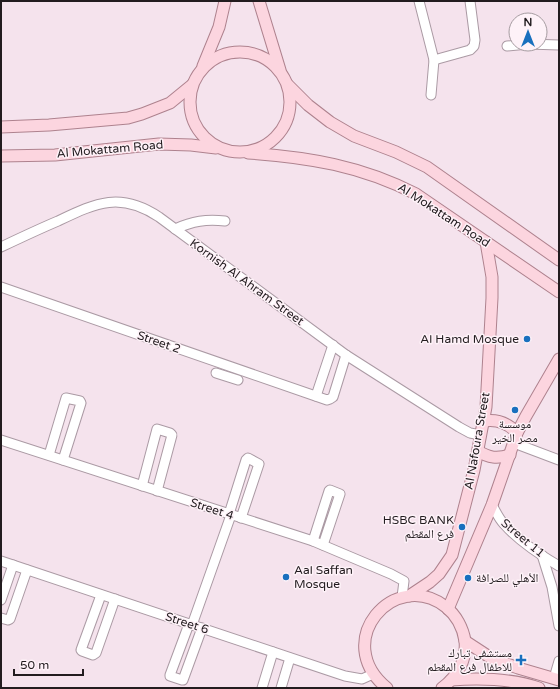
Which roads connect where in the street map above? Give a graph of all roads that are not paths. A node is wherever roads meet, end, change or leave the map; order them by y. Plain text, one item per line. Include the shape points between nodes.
1 (225, 1) edge
2 (258, 1) edge
3 (419, 1) edge
4 (470, 1) edge
5 (559, 45) edge
6 (507, 46) dead end
7 (434, 60) junction
8 (201, 70) junction
9 (281, 72) junction
10 (192, 85) junction
11 (288, 85) junction
12 (431, 95) dead end
13 (1, 127) edge
14 (219, 148) junction
15 (248, 153) junction
16 (1, 156) edge
17 (225, 221) dead end
18 (175, 229) junction
19 (486, 242) junction
20 (1, 246) edge
21 (559, 260) edge
22 (1, 287) edge
23 (559, 292) edge
24 (333, 345) junction
25 (346, 355) junction
26 (559, 360) edge
27 (231, 366) junction
28 (216, 373) dead end
29 (227, 377) junction
30 (238, 380) dead end
31 (316, 396) junction
32 (484, 421) junction
33 (481, 435) junction
34 (516, 438) junction
35 (1, 440) edge
36 (478, 451) junction
37 (49, 455) junction
38 (510, 455) junction
39 (63, 460) junction
40 (559, 460) edge
41 (142, 486) junction
42 (157, 491) junction
43 (492, 505) junction
44 (230, 515) junction
45 (241, 518) junction
46 (313, 540) junction
47 (323, 545) junction
48 (542, 555) junction
49 (1, 561) edge
50 (13, 565) junction
51 (559, 566) edge
52 (27, 570) junction
53 (101, 595) junction
54 (406, 597) junction
55 (115, 599) junction
56 (1, 600) edge
57 (448, 609) junction
58 (1, 618) edge
59 (191, 624) junction
60 (559, 626) edge
61 (202, 628) junction
62 (465, 641) junction
63 (273, 652) junction
64 (290, 658) junction
65 (559, 661) edge
66 (373, 674) junction
67 (557, 679) edge
68 (451, 680) junction
69 (262, 688) edge
70 (281, 688) edge
71 (387, 688) edge
72 (442, 688) edge
73 (539, 688) edge

1 - 8 main road via 217,33
2 - 9 main road
3 - 7 street
4 - 7 street via 474,46 470,50
5 - 6 street
7 - 12 street
8 - 9 main road via 210,61 222,55 248,52 272,63
8 - 10 main road
9 - 11 main road
10 - 13 main road via 170,103 128,118
10 - 14 main road via 189,100 191,114 206,140
11 - 15 main road via 291,100 284,128 262,148
11 - 21 main road via 330,122 354,136 427,167
14 - 15 main road
14 - 16 main road, Al Mokattam Road via 159,144 55,155
15 - 19 main road, Al Mokattam Road via 320,161 392,182 416,194
17 - 18 street via 200,221
18 - 20 street, Kornish Al Ahram Street via 139,206 128,203 104,203 82,210
18 - 24 street, Kornish Al Ahram Street
19 - 23 main road, Al Mokattam Road
19 - 32 main road, Al Nafoura Street via 492,293
22 - 27 street, Street 2
24 - 25 street, Kornish Al Ahram Street
24 - 31 street
25 - 31 street, Street 2 via 333,397 327,400
25 - 33 street, Kornish Al Ahram Street via 459,427
26 - 34 main road
27 - 29 street
27 - 31 street, Street 2
28 - 29 street
29 - 30 street
32 - 33 main road, Al Nafoura Street
32 - 34 main road via 502,422 513,428
33 - 36 main road, Al Nafoura Street
34 - 38 main road
34 - 40 street
35 - 37 street, Street 4
36 - 38 main road via 497,458
36 - 54 main road, Al Nafoura Street via 452,555 439,574
37 - 39 street, Street 4
37 - 39 street via 66,398 80,401
38 - 43 main road
39 - 41 street, Street 4
41 - 42 street, Street 4
41 - 42 street via 157,429 170,433 172,435
42 - 44 street, Street 4
43 - 48 street, Street 11 via 503,524
43 - 57 main road
44 - 45 street, Street 4
44 - 45 street via 248,458 259,464
44 - 59 street
45 - 46 street, Street 4
46 - 47 street, Street 4
46 - 47 street via 329,491 338,492 340,494
47 - 54 street, Street 4 via 404,581
48 - 51 street, Street 11
48 - 60 street via 552,587
49 - 50 street, Street 6
50 - 52 street, Street 6
50 - 56 street
52 - 53 street, Street 6
52 - 58 street via 10,619
53 - 55 street, Street 6
53 - 55 street via 82,649 93,656 96,654
54 - 57 main road via 434,600
54 - 66 main road, Al Nafoura Street via 393,601 378,612 368,628 365,656
55 - 59 street, Street 6
57 - 62 main road via 458,620
59 - 61 street, Street 6
59 - 61 street via 170,676 183,680
61 - 63 street, Street 6
62 - 67 main road via 491,658
62 - 68 main road via 462,662
63 - 64 street, Street 6
63 - 69 street
64 - 66 street, Street 6 via 354,679 362,679
64 - 70 street
65 - 67 street
66 - 71 main road
68 - 72 main road
68 - 73 main road via 478,678

